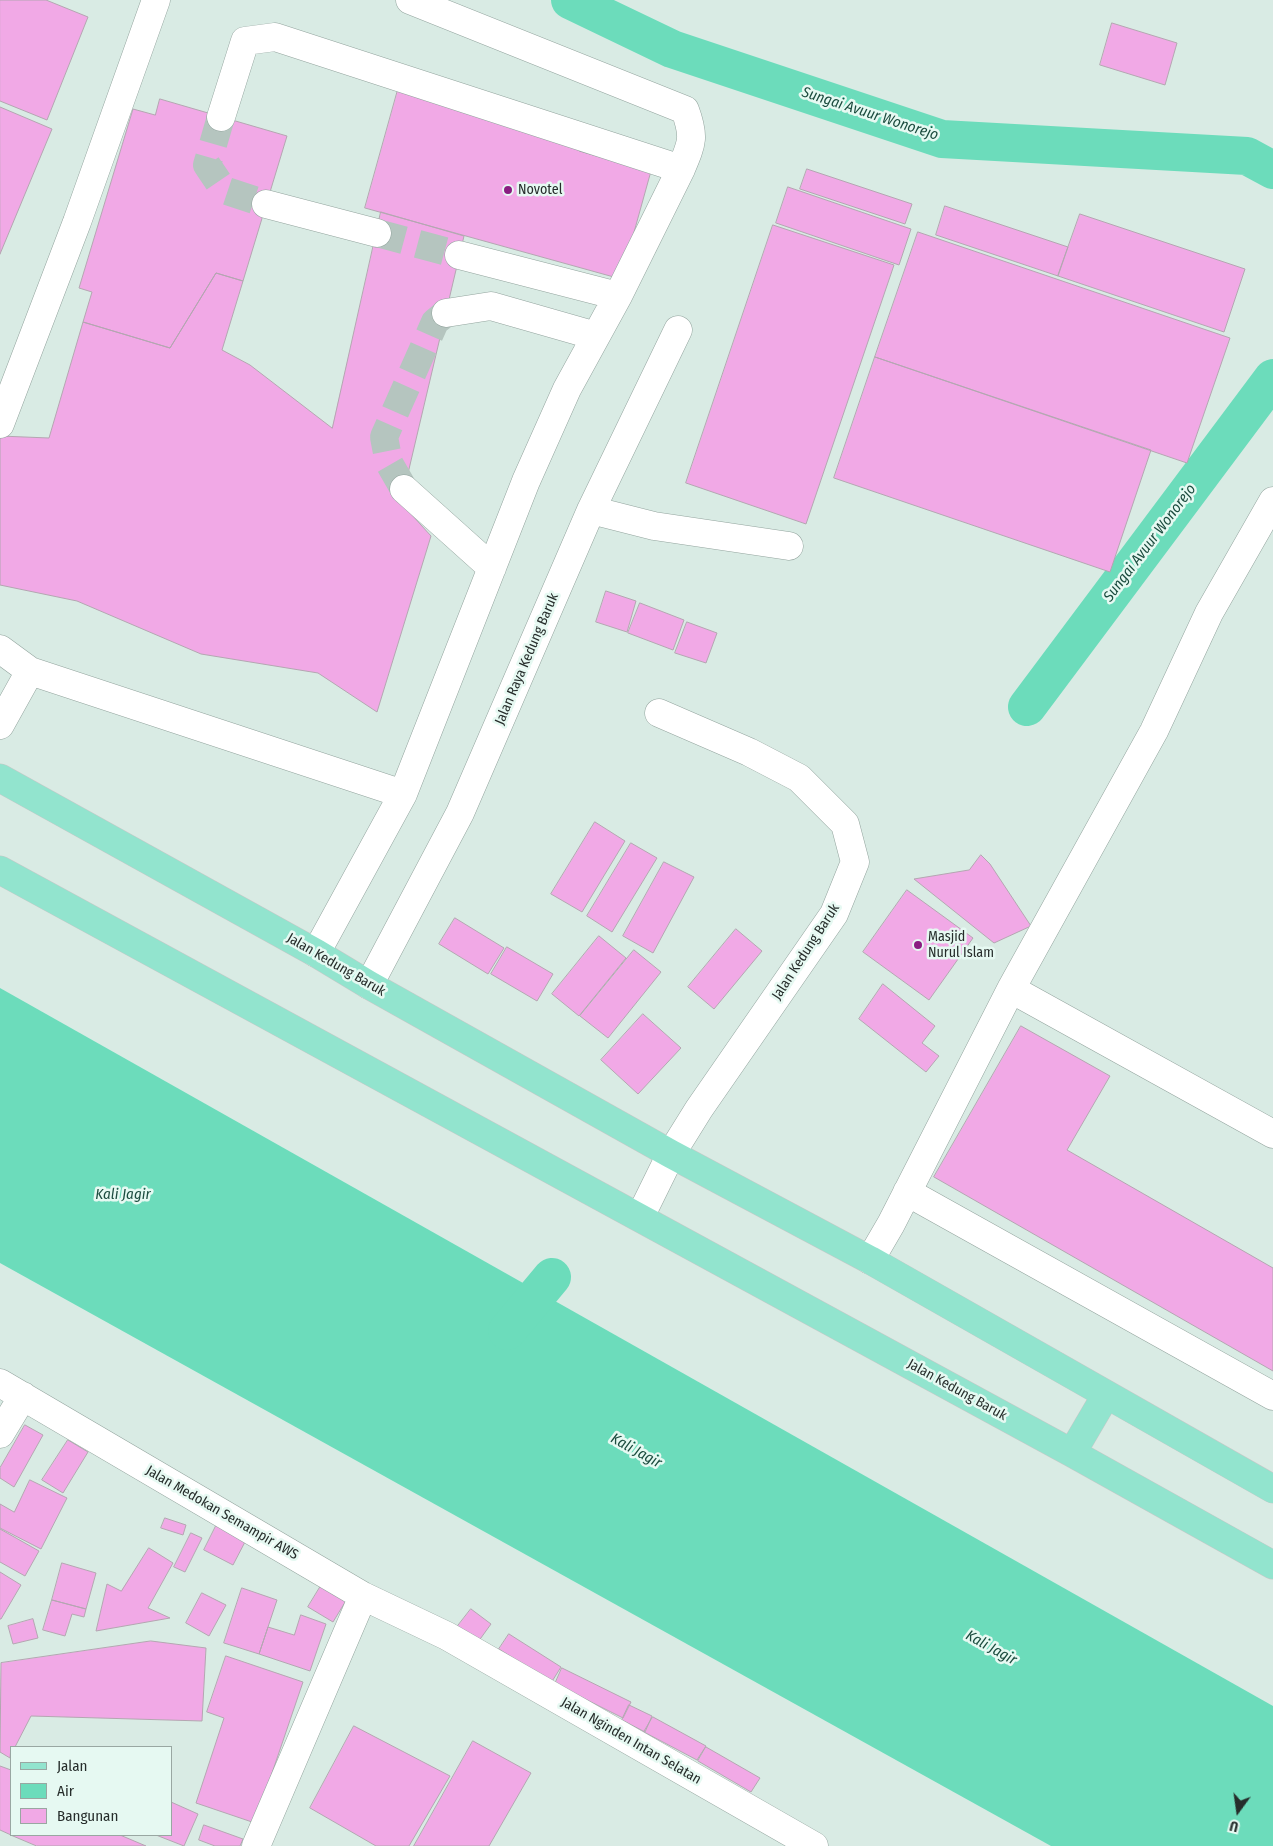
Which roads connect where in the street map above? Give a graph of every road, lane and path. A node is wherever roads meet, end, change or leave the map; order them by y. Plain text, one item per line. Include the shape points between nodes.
1 (156, 0) edge
2 (410, 0) edge
3 (221, 117) tunnel mouth
4 (680, 169) junction
5 (266, 204) tunnel mouth
6 (376, 233) tunnel mouth
7 (459, 255) tunnel mouth
8 (618, 296) junction
9 (446, 313) tunnel mouth
10 (678, 330) dead end
11 (596, 336) junction
12 (0, 424) edge
13 (404, 489) tunnel mouth
14 (1273, 501) edge
15 (591, 510) junction
16 (789, 546) dead end
17 (492, 568) junction
18 (2, 656) edge
19 (30, 671) junction
20 (659, 713) dead end
21 (0, 724) edge
22 (0, 778) edge
23 (404, 794) junction
24 (0, 870) edge
25 (316, 953) junction
26 (369, 985) junction
27 (1011, 989) junction
28 (1273, 1134) edge
29 (671, 1154) junction
30 (907, 1192) junction
31 (640, 1217) junction
32 (870, 1260) junction
33 (12, 1390) edge
34 (1106, 1395) junction
35 (1273, 1396) edge
36 (0, 1434) edge
37 (1072, 1453) junction
38 (1273, 1489) edge
39 (1273, 1565) edge
40 (363, 1596) junction
41 (447, 1636) joint
42 (256, 1846) edge
43 (814, 1846) edge

1 - 12 street via 77,222
2 - 4 street via 685,110 692,130 690,147
3 - 4 street via 245,41 275,37
4 - 8 street
5 - 6 street
7 - 8 street
8 - 11 street
9 - 11 street via 491,306
10 - 15 street, Jalan Raya Kedung Baruk
11 - 17 street via 567,389
13 - 17 street
14 - 27 street via 1209,613 1154,731
15 - 16 street via 654,526
15 - 26 street, Jalan Raya Kedung Baruk via 460,813
17 - 23 street
18 - 19 street
19 - 21 street
19 - 23 street
20 - 29 street, Jalan Kedung Baruk via 749,752 799,778 845,824 855,862 834,914
22 - 25 main road, Jalan Kedung Baruk
23 - 25 street
24 - 31 main road, Jalan Kedung Baruk
25 - 26 main road, Jalan Kedung Baruk
26 - 29 main road, Jalan Kedung Baruk
27 - 28 street
27 - 30 street
29 - 31 street, Jalan Kedung Baruk
29 - 32 main road, Jalan Kedung Baruk
30 - 32 street
30 - 35 street
31 - 37 main road, Jalan Kedung Baruk
32 - 34 main road, Jalan Kedung Baruk
33 - 36 street
33 - 40 street, Jalan Medokan Semampir AWS
34 - 37 main road
34 - 38 main road, Jalan Kedung Baruk
37 - 39 main road, Jalan Kedung Baruk
40 - 41 street, Jalan Medokan Semampir AWS
40 - 42 street
41 - 43 street, Jalan Nginden Intan Selatan

